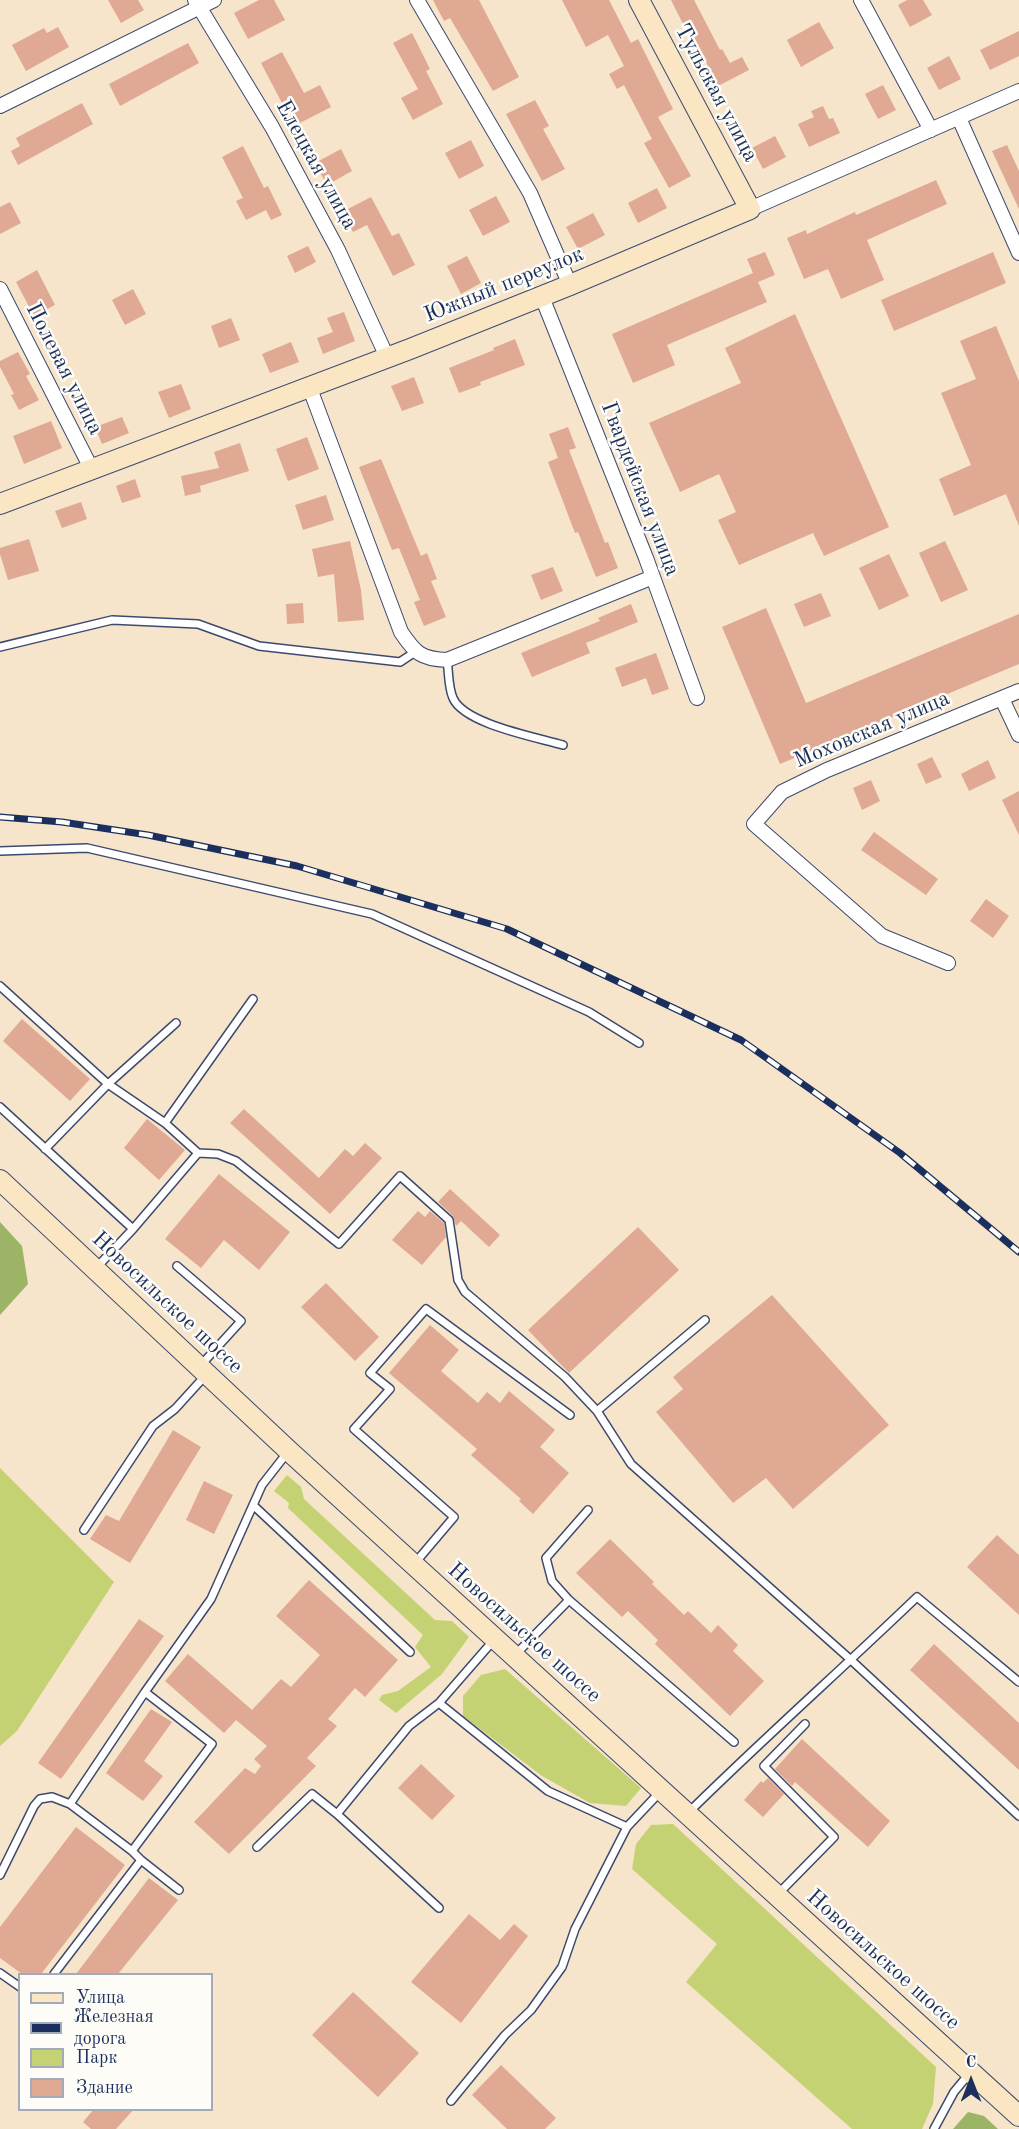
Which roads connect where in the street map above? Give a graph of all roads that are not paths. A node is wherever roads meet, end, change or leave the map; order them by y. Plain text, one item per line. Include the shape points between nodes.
1 (214, 0) edge
2 (417, 0) edge
3 (639, 0) edge
4 (861, 0) edge
5 (197, 4) edge
6 (1019, 91) edge
7 (0, 106) edge
8 (959, 118) junction
9 (931, 130) junction
10 (750, 209) junction
11 (1019, 253) edge
12 (570, 285) junction
13 (0, 289) edge
14 (542, 297) junction
15 (387, 357) junction
16 (309, 386) junction
17 (91, 468) junction
18 (0, 504) edge
19 (653, 577) junction
20 (0, 646) edge
21 (415, 652) junction
22 (447, 660) junction
23 (1019, 691) edge
24 (697, 698) dead end
25 (1002, 699) junction
26 (1019, 735) edge
27 (564, 745) dead end
28 (0, 851) edge
29 (948, 963) dead end
30 (0, 986) edge
31 (254, 999) dead end
32 (176, 1023) dead end
33 (639, 1042) dead end
34 (108, 1084) junction
35 (0, 1107) edge
36 (165, 1123) junction
37 (45, 1149) junction
38 (198, 1153) junction
39 (0, 1180) edge
40 (133, 1229) junction
41 (177, 1266) dead end
42 (95, 1269) junction
43 (705, 1320) dead end
44 (203, 1370) junction
45 (597, 1411) junction
46 (570, 1415) dead end
47 (289, 1451) junction
48 (253, 1505) junction
49 (588, 1510) dead end
50 (84, 1530) dead end
51 (413, 1564) junction
52 (569, 1600) junction
53 (495, 1639) junction
54 (410, 1652) dead end
55 (514, 1657) junction
56 (851, 1660) junction
57 (1019, 1682) edge
58 (145, 1692) junction
59 (439, 1704) junction
60 (805, 1724) dead end
61 (734, 1742) dead end
62 (662, 1791) junction
63 (70, 1804) junction
64 (337, 1814) junction
65 (687, 1814) junction
66 (1019, 1816) edge
67 (627, 1827) junction
68 (257, 1847) dead end
69 (132, 1851) junction
70 (141, 1860) junction
71 (0, 1875) edge
72 (179, 1890) dead end
73 (777, 1895) junction
74 (439, 1908) dead end
75 (0, 1973) edge
76 (55, 1973) edge
77 (18, 1986) edge
78 (970, 2072) junction
79 (451, 2101) dead end
80 (1019, 2116) edge
81 (934, 2129) edge

1 - 5 street
2 - 12 street via 530,193
3 - 10 street, Тульская улица
4 - 9 street
5 - 7 street
5 - 15 street, Елецкая улица via 272,127 333,240
6 - 8 street, Южный переулок
8 - 9 street, Южный переулок
8 - 11 street
9 - 10 street, Южный переулок
10 - 12 street, Южный переулок
12 - 14 street, Южный переулок
13 - 17 street, Полевая улица
14 - 15 street, Южный переулок
14 - 19 street, Гвардейская улица
15 - 16 street, Южный переулок
16 - 17 street, Южный переулок
16 - 21 street via 401,632
17 - 18 street, Южный переулок
19 - 22 street
19 - 24 street, Гвардейская улица
20 - 21 lane via 112,620 198,624 259,646 400,662
21 - 22 street via 432,660
22 - 27 lane via 452,696 459,708 479,721
23 - 25 street, Моховская улица
25 - 26 street
25 - 29 street, Моховская улица via 782,792 754,824 882,936
28 - 33 lane via 87,848 372,914 589,1012
30 - 34 lane
31 - 36 lane
32 - 34 lane
34 - 36 lane
34 - 37 lane
35 - 37 lane
36 - 38 lane
37 - 40 lane
38 - 40 lane
38 - 45 lane via 218,1154 236,1161 339,1244 400,1176 449,1220 458,1280 465,1292 565,1377
39 - 42 street, Новосильское шоссе
40 - 42 lane
41 - 44 lane via 241,1321
42 - 44 street, Новосильское шоссе
43 - 45 lane
44 - 47 street, Новосильское шоссе
44 - 50 lane via 175,1409 153,1426
45 - 56 lane via 631,1464
46 - 51 lane via 426,1309 370,1373 390,1389 354,1429 454,1517
47 - 48 lane via 262,1485
47 - 51 street, Новосильское шоссе
48 - 54 lane
48 - 58 lane via 211,1599
49 - 52 lane via 546,1558 552,1581
51 - 53 street, Новосильское шоссе
52 - 55 lane
52 - 61 lane
53 - 55 street, Новосильское шоссе
53 - 59 lane
55 - 62 street, Новосильское шоссе
56 - 57 lane via 917,1597
56 - 65 lane
56 - 66 lane
58 - 63 lane
58 - 69 lane via 212,1744
59 - 64 lane via 409,1726
59 - 67 lane via 548,1791
60 - 73 lane via 764,1766 834,1837
62 - 65 street, Новосильское шоссе
62 - 67 lane
63 - 69 lane
63 - 71 lane via 52,1797 40,1799
64 - 68 lane via 312,1794
64 - 74 lane
65 - 73 street, Новосильское шоссе
67 - 79 lane via 575,1929 562,1967 531,2010 505,2035
69 - 70 lane
70 - 72 lane
70 - 76 lane
73 - 78 street, Новосильское шоссе
75 - 77 lane
78 - 80 street, Новосильское шоссе
78 - 81 lane

